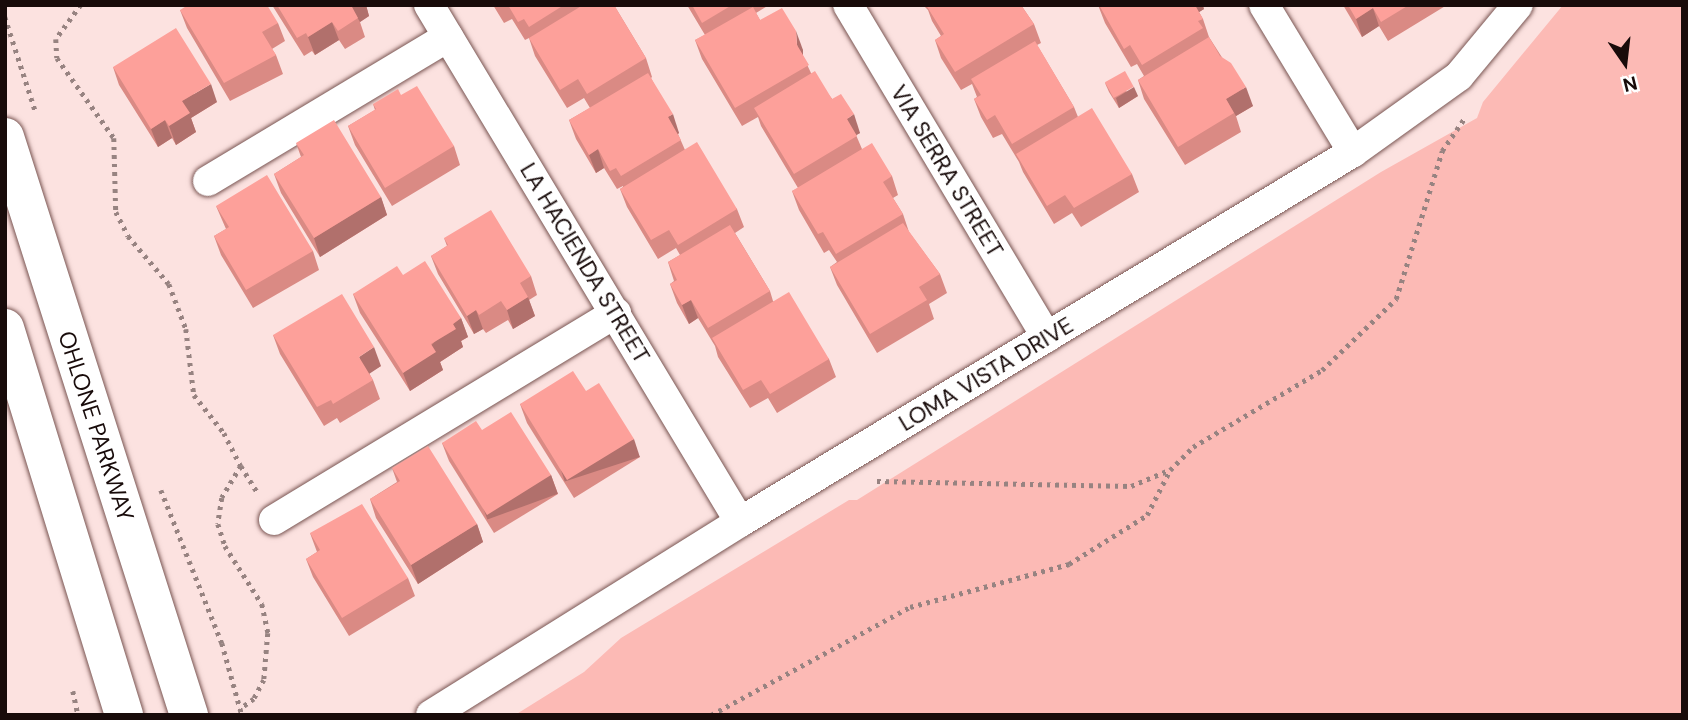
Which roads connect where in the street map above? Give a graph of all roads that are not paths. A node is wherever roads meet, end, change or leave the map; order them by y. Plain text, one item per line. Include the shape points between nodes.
1 (429, 5) edge
2 (848, 5) edge
3 (1264, 5) edge
4 (1518, 5) edge
5 (448, 37) junction
6 (5, 137) edge
7 (1353, 152) junction
8 (208, 181) dead end
9 (616, 313) junction
10 (5, 328) edge
11 (1047, 337) junction
12 (274, 520) dead end
13 (740, 522) junction
14 (124, 715) edge
15 (189, 715) edge
16 (431, 715) edge

1 - 5 street, LA HACIENDA STREET
2 - 11 street, VIA SERRA STREET
3 - 7 street
4 - 7 street, LOMA VISTA DRIVE via 1459,76
5 - 8 street
5 - 9 street, LA HACIENDA STREET
6 - 15 street, OHLONE PARKWAY
7 - 11 street, LOMA VISTA DRIVE
9 - 12 street
9 - 13 street, LA HACIENDA STREET
10 - 14 street
11 - 13 street, LOMA VISTA DRIVE
13 - 16 street, LOMA VISTA DRIVE

